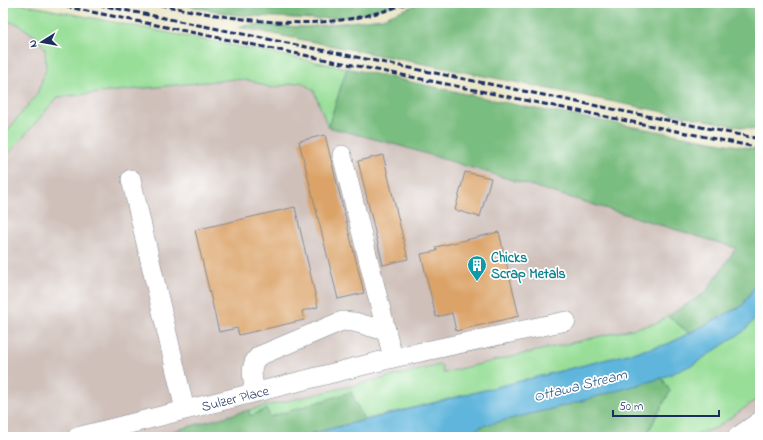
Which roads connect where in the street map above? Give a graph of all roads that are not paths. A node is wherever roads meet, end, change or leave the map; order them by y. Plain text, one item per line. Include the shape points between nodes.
1 (342, 155) dead end
2 (131, 179) dead end
3 (566, 321) dead end
4 (386, 331) junction
5 (393, 358) junction
6 (255, 392) junction
7 (185, 410) junction
8 (760, 421) edge
9 (77, 437) edge
10 (736, 437) edge

1 - 4 street
2 - 7 street
3 - 5 street, Sulzer Place
4 - 5 street
4 - 6 street via 342,321 259,356 251,371
5 - 6 street, Sulzer Place
6 - 7 street, Sulzer Place
7 - 9 street, Sulzer Place
8 - 10 street

